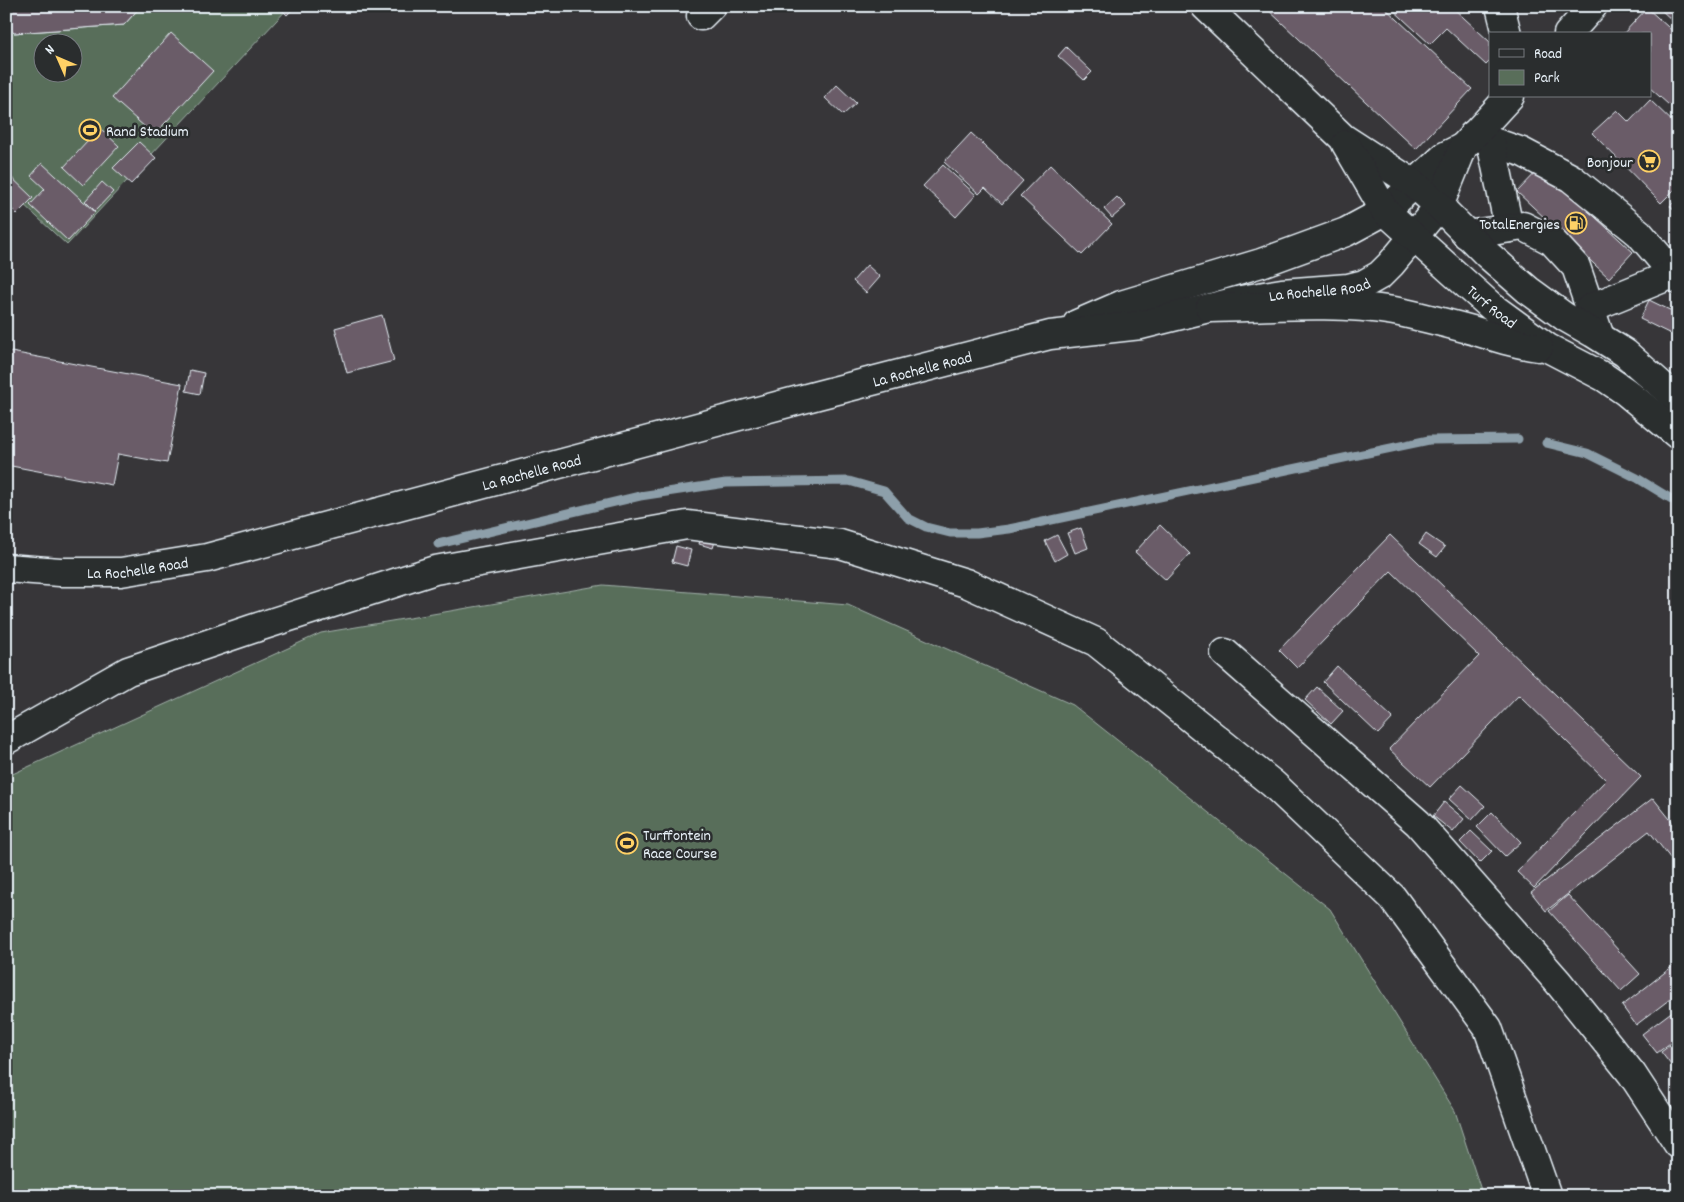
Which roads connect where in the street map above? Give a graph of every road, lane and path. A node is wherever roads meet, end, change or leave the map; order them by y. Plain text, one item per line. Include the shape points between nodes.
1 (1205, 6) edge
2 (1500, 6) edge
3 (1593, 6) edge
4 (1506, 32) edge
5 (1570, 32) edge
6 (1508, 98) edge
7 (1343, 138) junction
8 (1476, 141) junction
9 (1414, 184) junction
10 (1438, 206) junction
11 (1385, 211) junction
12 (1509, 228) junction
13 (1467, 235) junction
14 (1414, 237) junction
15 (1675, 277) edge
16 (1210, 308) junction
17 (1590, 308) junction
18 (1050, 335) junction
19 (1600, 337) junction
20 (1548, 348) junction
21 (1675, 393) edge
22 (1652, 413) junction
23 (1678, 436) edge
24 (6, 568) edge
25 (1225, 653) dead end
26 (6, 740) edge
27 (1678, 1144) edge
28 (1547, 1196) edge

1 - 7 street, Turf Road
2 - 4 street
3 - 5 street
6 - 8 street
7 - 9 street, Turf Road
7 - 11 street, Turf Road
8 - 9 street, La Rochelle Road via 1445,156
8 - 10 street, La Rochelle Road
8 - 12 street
8 - 15 street via 1522,152 1571,178 1639,234
9 - 10 street, Turf Road
9 - 11 street, La Rochelle Road
10 - 13 street, Turf Road
10 - 14 street, La Rochelle Road
11 - 14 street, Turf Road
11 - 18 street, La Rochelle Road via 1323,241 1121,305
12 - 13 street
12 - 17 street via 1523,226 1552,241 1576,267
13 - 19 street, Turf Road via 1528,290
14 - 16 street, La Rochelle Road via 1380,275 1364,284 1282,294
14 - 20 street, Turf Road via 1492,307
15 - 17 street
16 - 18 street, La Rochelle Road via 1141,325
16 - 20 street via 1322,306 1393,311 1522,345
17 - 19 street
18 - 24 street, La Rochelle Road via 207,558 121,572
19 - 21 street, Turf Road
20 - 22 street, Turf Road via 1604,377
21 - 22 street
22 - 23 street, Turf Road
25 - 27 street via 1418,823 1558,982 1632,1074
26 - 28 street via 128,671 435,570 687,525 840,544 966,583 1096,642 1273,784 1392,897 1488,1028

